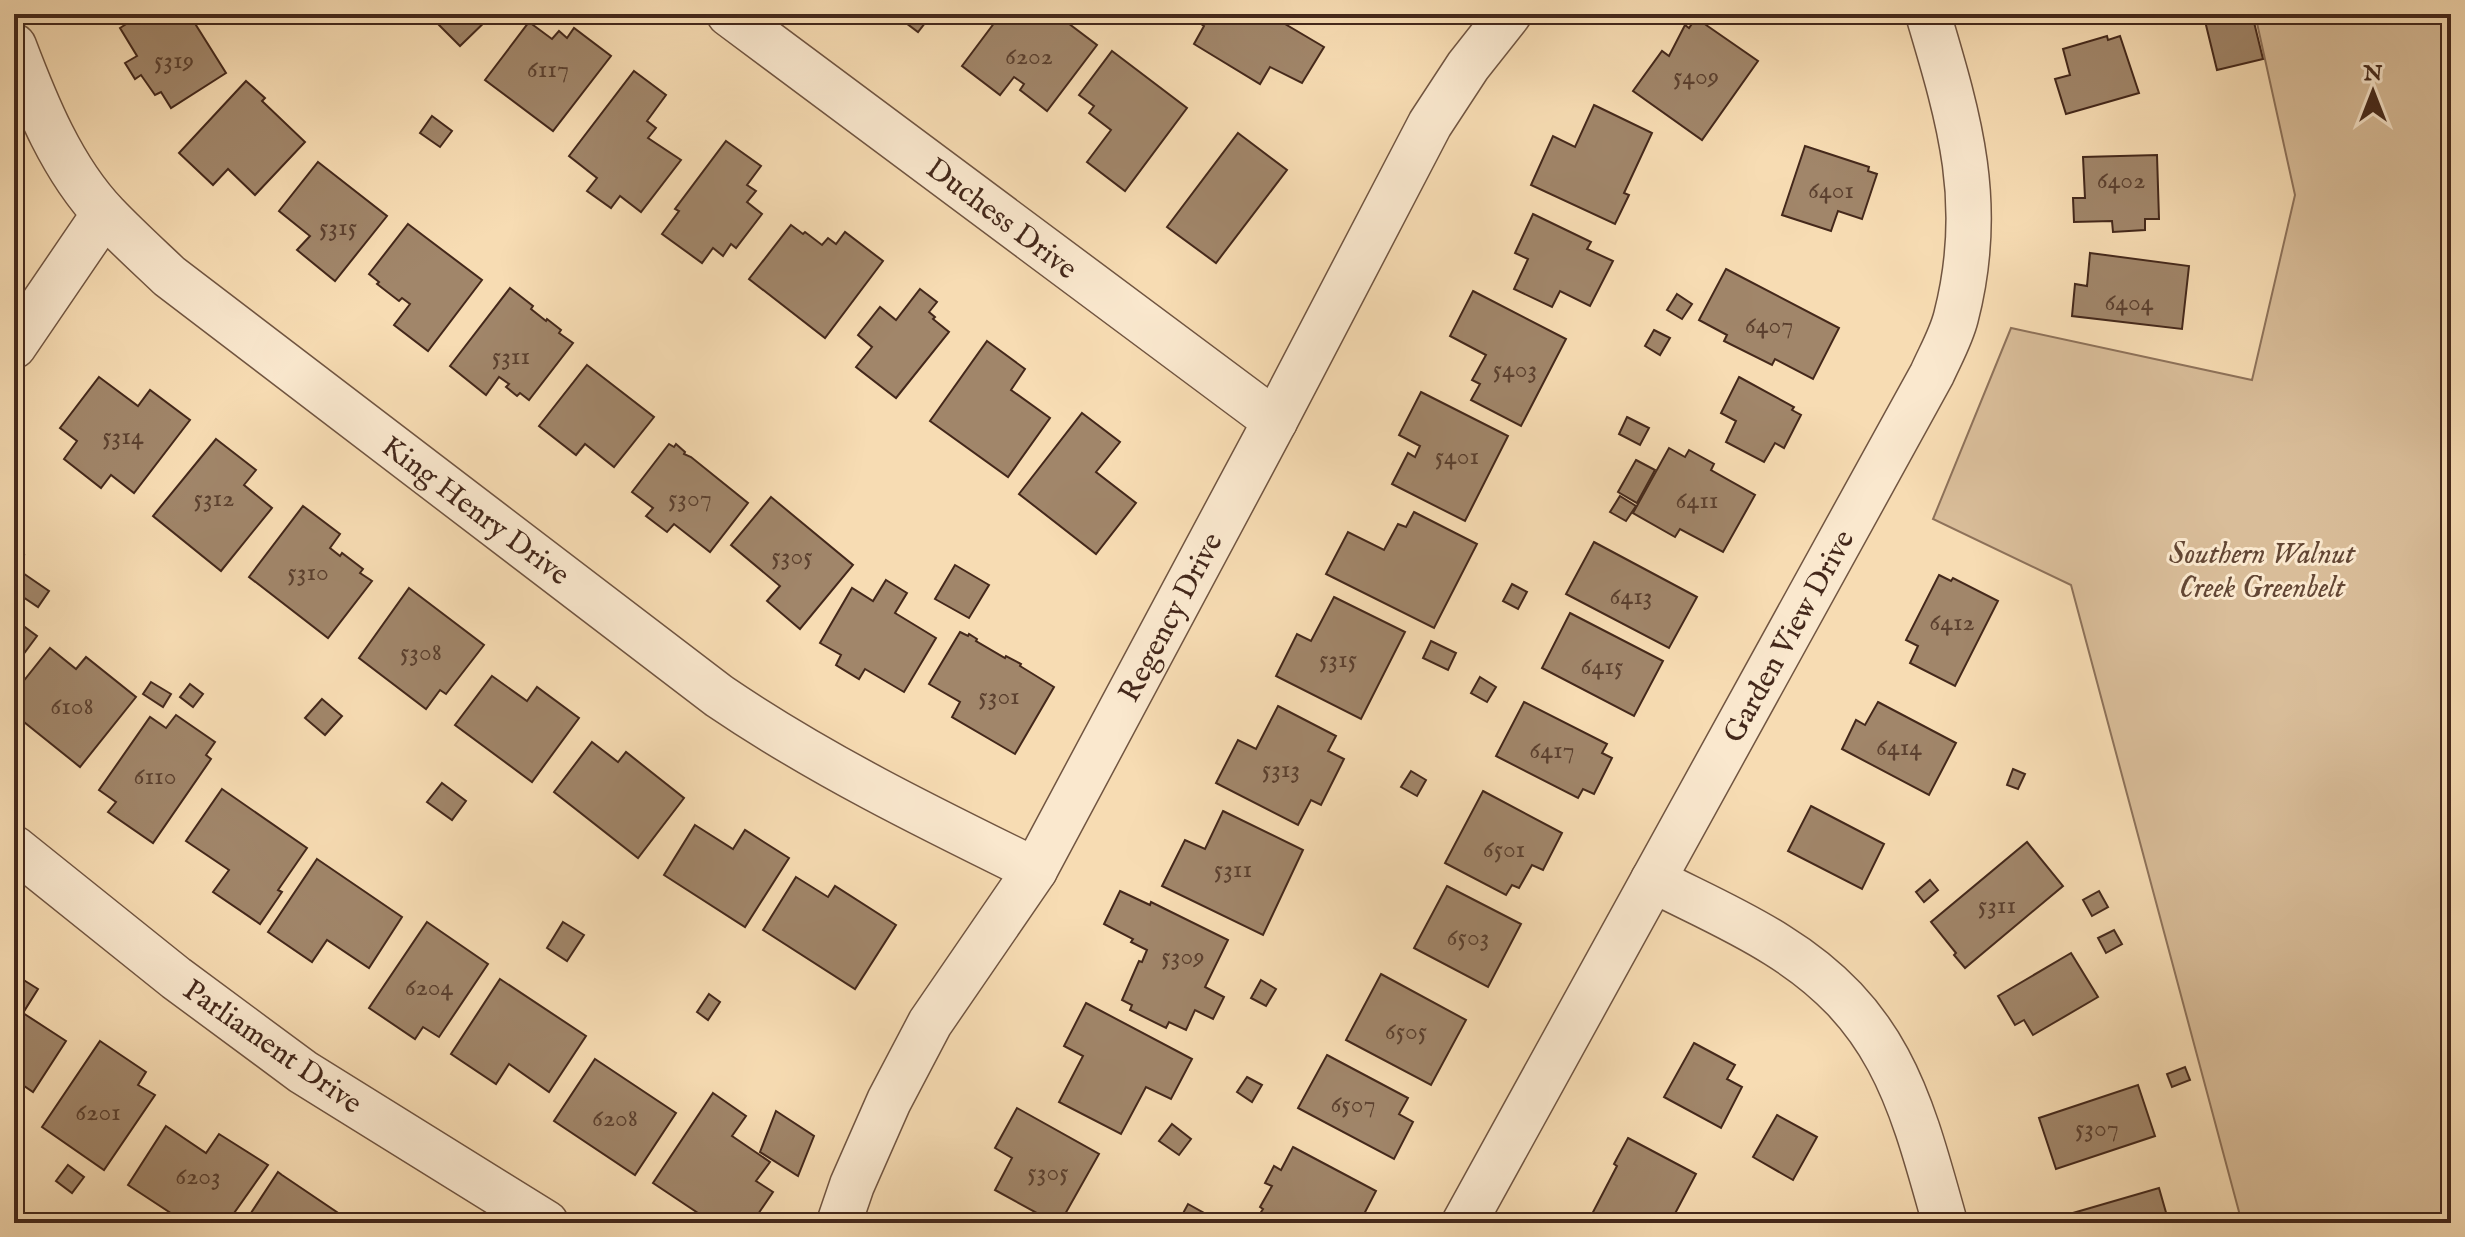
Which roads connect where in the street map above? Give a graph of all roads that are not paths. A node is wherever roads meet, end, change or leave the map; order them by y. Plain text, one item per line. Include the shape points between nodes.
1 (729, 14) edge
2 (1509, 14) edge
3 (1928, 14) edge
4 (14, 46) edge
5 (104, 214) junction
6 (14, 346) edge
7 (1275, 421) junction
8 (14, 848) edge
9 (1035, 870) junction
10 (1653, 880) junction
11 (546, 1223) edge
12 (839, 1223) edge
13 (1464, 1223) edge
14 (1945, 1223) edge

1 - 7 street, Duchess Drive
2 - 7 street, Regency Drive via 1430,124
3 - 10 street, Garden View Drive via 1956,110 1969,183 1968,253 1955,320 1932,374
4 - 5 street, King Henry Drive via 72,172
5 - 6 street
5 - 9 street, King Henry Drive via 169,276 719,696 858,781
7 - 9 street, Regency Drive
8 - 11 street, Parliament Drive via 303,1072
9 - 12 street, Regency Drive via 930,1023 889,1101
10 - 13 street, Garden View Drive
10 - 14 street via 1777,945 1859,1013 1886,1052 1917,1123

